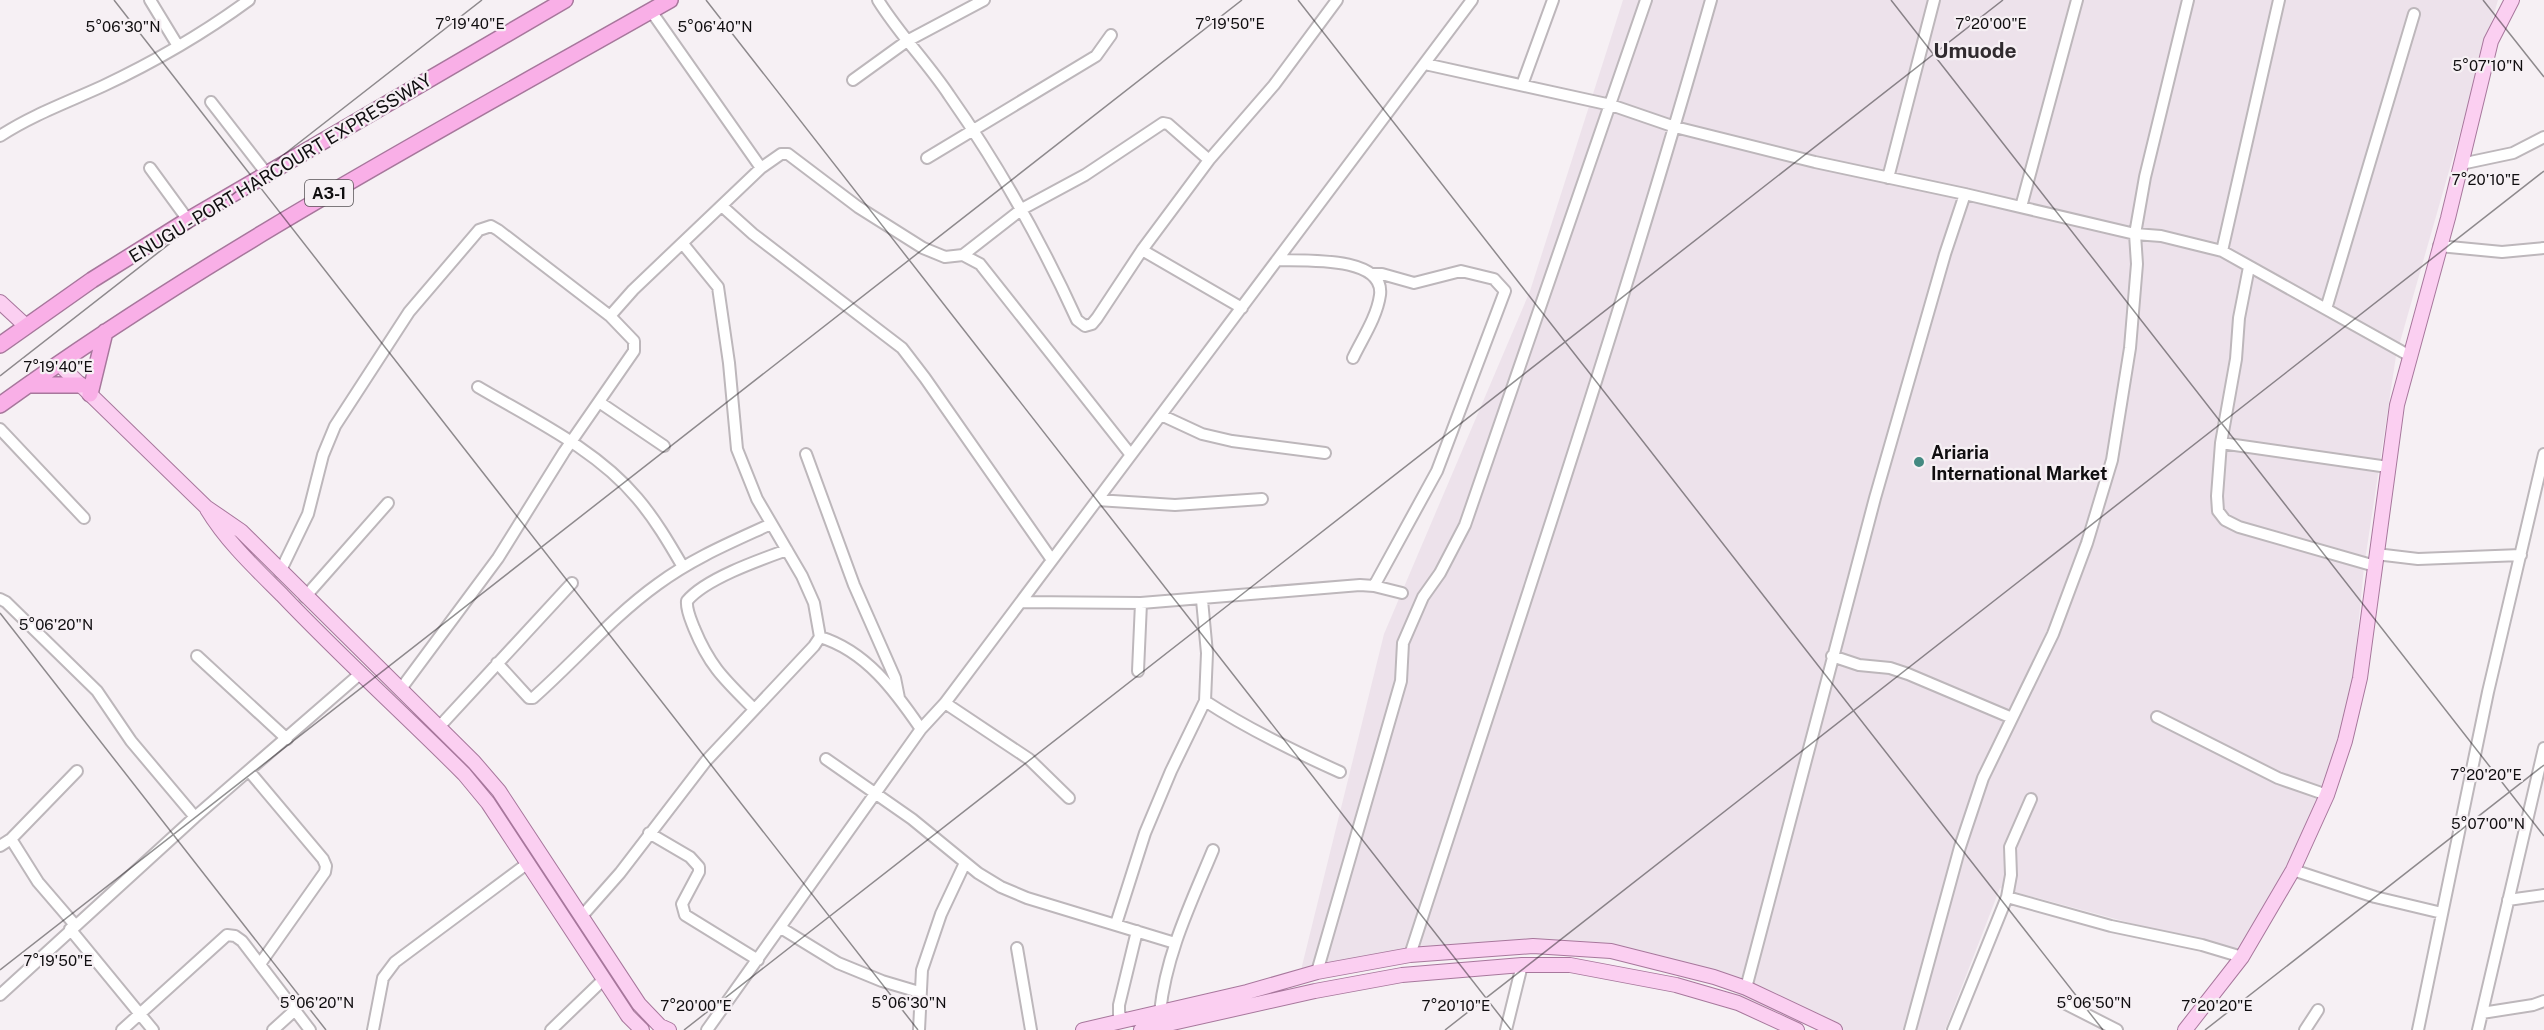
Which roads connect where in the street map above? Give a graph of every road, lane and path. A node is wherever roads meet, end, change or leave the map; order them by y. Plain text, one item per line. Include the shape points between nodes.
1 (150, 0) edge
2 (249, 0) edge
3 (669, 0) edge
4 (878, 0) edge
5 (984, 0) edge
6 (1337, 0) edge
7 (1472, 0) edge
8 (1553, 0) edge
9 (1646, 0) edge
10 (1711, 0) edge
11 (1934, 0) edge
12 (2077, 0) edge
13 (2188, 0) edge
14 (2279, 0) edge
15 (2511, 0) edge
16 (559, 1) edge
17 (651, 10) junction
18 (2414, 14) dead end
19 (1111, 35) dead end
20 (907, 41) junction
21 (178, 46) junction
22 (1425, 64) junction
23 (853, 80) dead end
24 (1522, 85) junction
25 (210, 102) dead end
26 (1611, 105) junction
27 (1675, 127) junction
28 (972, 129) junction
29 (0, 136) edge
30 (2544, 137) edge
31 (927, 158) dead end
32 (1209, 160) junction
33 (2461, 164) junction
34 (150, 168) dead end
35 (761, 168) junction
36 (267, 174) junction
37 (1888, 178) junction
38 (1965, 194) junction
39 (723, 207) junction
40 (2020, 207) junction
41 (1022, 209) junction
42 (188, 220) junction
43 (2135, 234) junction
44 (683, 244) junction
45 (2439, 246) junction
46 (2544, 248) edge
47 (1142, 250) junction
48 (2222, 251) junction
49 (963, 255) junction
50 (1277, 260) junction
51 (2249, 267) junction
52 (1371, 274) junction
53 (0, 302) edge
54 (1242, 308) junction
55 (2326, 309) junction
56 (610, 316) junction
57 (26, 326) junction
58 (105, 332) junction
59 (0, 345) edge
60 (2410, 356) junction
61 (1353, 358) dead end
62 (59, 364) junction
63 (28, 385) junction
64 (478, 387) dead end
65 (86, 390) junction
66 (599, 402) junction
67 (0, 405) edge
68 (1161, 415) junction
69 (0, 429) edge
70 (570, 442) junction
71 (2221, 443) junction
72 (664, 446) dead end
73 (1325, 453) dead end
74 (806, 454) dead end
75 (2544, 454) edge
76 (1131, 455) junction
77 (2388, 467) junction
78 (1262, 499) dead end
79 (1097, 500) junction
80 (388, 503) dead end
81 (206, 507) junction
82 (84, 518) dead end
83 (771, 524) junction
84 (787, 550) junction
85 (2521, 555) junction
86 (1052, 560) junction
87 (2375, 560) junction
88 (683, 567) junction
89 (280, 572) junction
90 (572, 583) dead end
91 (1374, 586) junction
92 (1402, 593) dead end
93 (305, 597) junction
94 (0, 599) edge
95 (1202, 600) junction
96 (1021, 602) junction
97 (1141, 603) junction
98 (820, 637) junction
99 (197, 656) dead end
100 (1833, 656) junction
101 (497, 663) junction
102 (1138, 671) dead end
103 (361, 673) junction
104 (400, 690) junction
105 (899, 698) junction
106 (1205, 701) junction
107 (945, 703) junction
108 (754, 710) junction
109 (2157, 717) dead end
110 (2012, 718) junction
111 (439, 727) junction
112 (921, 729) junction
113 (287, 739) junction
114 (2544, 748) edge
115 (826, 759) dead end
116 (77, 771) dead end
117 (249, 771) junction
118 (1340, 772) dead end
119 (876, 795) junction
120 (2327, 795) junction
121 (1069, 798) dead end
122 (2031, 799) dead end
123 (195, 817) junction
124 (649, 833) junction
125 (11, 839) junction
126 (0, 846) edge
127 (1213, 850) dead end
128 (528, 863) junction
129 (965, 863) junction
130 (2293, 870) junction
131 (2544, 895) edge
132 (2007, 897) junction
133 (2508, 900) junction
134 (2442, 913) junction
135 (582, 916) junction
136 (1116, 924) junction
137 (73, 927) junction
138 (781, 928) junction
139 (1137, 931) junction
140 (1175, 943) junction
141 (1017, 948) dead end
142 (1410, 955) junction
143 (2241, 957) junction
144 (758, 960) junction
145 (260, 964) junction
146 (1522, 965) junction
147 (1317, 972) junction
148 (604, 979) junction
149 (1746, 988) junction
150 (919, 992) junction
151 (0, 995) edge
152 (2544, 1001) edge
153 (2064, 1003) dead end
154 (295, 1010) junction
155 (2318, 1010) dead end
156 (1160, 1012) junction
157 (140, 1013) junction
158 (2482, 1013) junction
159 (1127, 1020) junction
160 (122, 1030) edge
161 (153, 1030) edge
162 (273, 1030) edge
163 (310, 1030) edge
164 (373, 1030) edge
165 (551, 1030) edge
166 (642, 1030) edge
167 (669, 1030) edge
168 (707, 1030) edge
169 (919, 1030) edge
170 (1031, 1030) edge
171 (1083, 1030) edge
172 (1141, 1030) edge
173 (1506, 1030) edge
174 (1797, 1030) edge
175 (1835, 1030) edge
176 (1910, 1030) edge
177 (1953, 1030) edge
178 (2117, 1030) edge
179 (2185, 1030) edge
180 (2305, 1030) edge
181 (2418, 1030) edge
182 (2478, 1030) edge

1 - 21 street
2 - 21 street
3 - 17 highway, A3-1
4 - 20 street
5 - 20 street
6 - 32 street via 1274,85
7 - 22 street
8 - 24 street
9 - 26 street
10 - 27 street
11 - 37 street
12 - 40 street
13 - 43 street
14 - 48 street
15 - 33 main road via 2491,41
16 - 36 highway, ENUGU - PORT HARCOURT EXPRESSWAY / A3-1
17 - 35 street
17 - 58 highway, A3-1 via 295,212
18 - 55 street
19 - 28 street via 1096,56
20 - 23 street
20 - 28 street
21 - 29 street
22 - 24 street
22 - 50 street
24 - 26 street
25 - 36 street
26 - 27 street
26 - 147 street via 1465,525 1423,597 1402,643 1401,681
27 - 37 street
27 - 142 street
28 - 31 street
28 - 41 street
30 - 33 street via 2513,153
32 - 41 street via 1163,123 1085,175
32 - 47 street
33 - 45 main road
34 - 42 street
35 - 39 street
35 - 49 street via 781,154 788,154 858,207 928,251 945,257
36 - 42 highway, ENUGU - PORT HARCOURT EXPRESSWAY / A3-1
37 - 38 street
38 - 40 street
38 - 100 street
39 - 44 street
39 - 86 street via 902,348
40 - 43 street
41 - 47 street via 1077,320 1085,326 1098,318
41 - 49 street
42 - 57 highway, ENUGU - PORT HARCOURT EXPRESSWAY / A3-1
43 - 48 street via 2161,236
43 - 110 street via 2137,264 2130,348 2112,460 2053,634
44 - 56 street
44 - 83 street via 718,287 737,449
45 - 46 street via 2502,252
45 - 60 main road
47 - 54 street
48 - 51 street
49 - 76 street via 980,264
50 - 52 street via 1344,263
50 - 54 street
51 - 55 street
51 - 71 street
52 - 61 street via 1381,293
52 - 91 street via 1414,283 1461,271 1494,279 1505,291 1437,471
53 - 57 main road
54 - 68 street
55 - 60 street
56 - 66 street via 636,345
56 - 89 street via 498,230 491,226 479,230 410,312 335,426 308,514
57 - 59 highway, ENUGU - PORT HARCOURT EXPRESSWAY / A3-1
58 - 62 highway, A3-1
58 - 65 highway
60 - 77 main road via 2397,405
62 - 63 highway, A3-1
62 - 65 main road
63 - 65 highway
63 - 67 highway, A3-1
64 - 70 street
65 - 81 main road
66 - 70 street
66 - 72 street
68 - 73 street via 1202,434 1232,441
68 - 76 street
69 - 82 street
70 - 88 street via 636,496
70 - 104 street via 498,558
71 - 77 street
71 - 87 street via 2217,496 2218,511 2224,520
74 - 105 street via 854,585 895,678
75 - 85 street
76 - 79 street
77 - 87 main road
78 - 79 street via 1175,505
79 - 86 street
80 - 93 street
81 - 89 main road via 241,531
81 - 103 main road via 234,546
83 - 84 street
83 - 88 street
84 - 98 street via 814,603
84 - 108 street via 737,568 687,601 706,657
85 - 87 street
85 - 134 street
86 - 96 street
87 - 120 main road via 2360,678
88 - 101 street via 621,614 533,698
89 - 93 main road
90 - 101 street
91 - 92 street
91 - 95 street
93 - 104 main road
94 - 123 street via 97,691 131,741
95 - 97 street
95 - 106 street via 1207,653
96 - 97 street
96 - 107 street
97 - 102 street
98 - 105 street via 845,647 870,666
98 - 108 street
99 - 113 street
100 - 110 street via 1908,674
100 - 149 street
101 - 111 street
103 - 113 street
103 - 128 main road via 464,774 488,802
104 - 111 main road
105 - 112 street
106 - 118 street via 1283,747
106 - 136 street via 1145,833
107 - 112 street
107 - 121 street via 1029,759
108 - 124 street via 706,761
109 - 120 street via 2278,778
110 - 176 street via 1983,778 1960,847
111 - 135 main road via 499,791
112 - 119 street
113 - 117 street
114 - 133 street
115 - 119 street
116 - 125 street
117 - 123 street
117 - 145 street via 326,866
119 - 129 street
119 - 138 street
120 - 130 main road
122 - 132 street via 2010,847
123 - 137 street
124 - 135 street
124 - 144 street via 690,857 699,867 682,904 685,915
125 - 126 street
125 - 137 street
127 - 140 street
128 - 148 main road
128 - 164 street via 395,962 383,978
129 - 136 street via 1010,891
129 - 150 street via 941,914 922,970
130 - 134 street via 2375,897
130 - 143 main road
131 - 133 street
132 - 143 street
132 - 177 street
133 - 158 street
134 - 181 street
135 - 167 main road via 639,1004
136 - 139 street
137 - 151 street
137 - 157 street
138 - 144 street
138 - 150 street via 838,963
139 - 140 street
139 - 159 street via 1119,1005 1119,1015
140 - 156 street via 1162,988
141 - 170 street
142 - 147 main road
142 - 149 main road via 1533,946 1611,951
143 - 179 main road
144 - 168 street
145 - 154 street
145 - 157 street via 242,941 227,935
146 - 172 main road via 1402,975
146 - 173 street
146 - 174 main road via 1570,965 1676,985 1738,1003
147 - 156 main road
148 - 165 street
148 - 166 main road
149 - 175 main road
150 - 169 street
152 - 158 street
153 - 178 street
154 - 162 street
154 - 163 street
155 - 180 street
156 - 159 main road
157 - 160 street
157 - 161 street
158 - 182 street
159 - 171 main road

